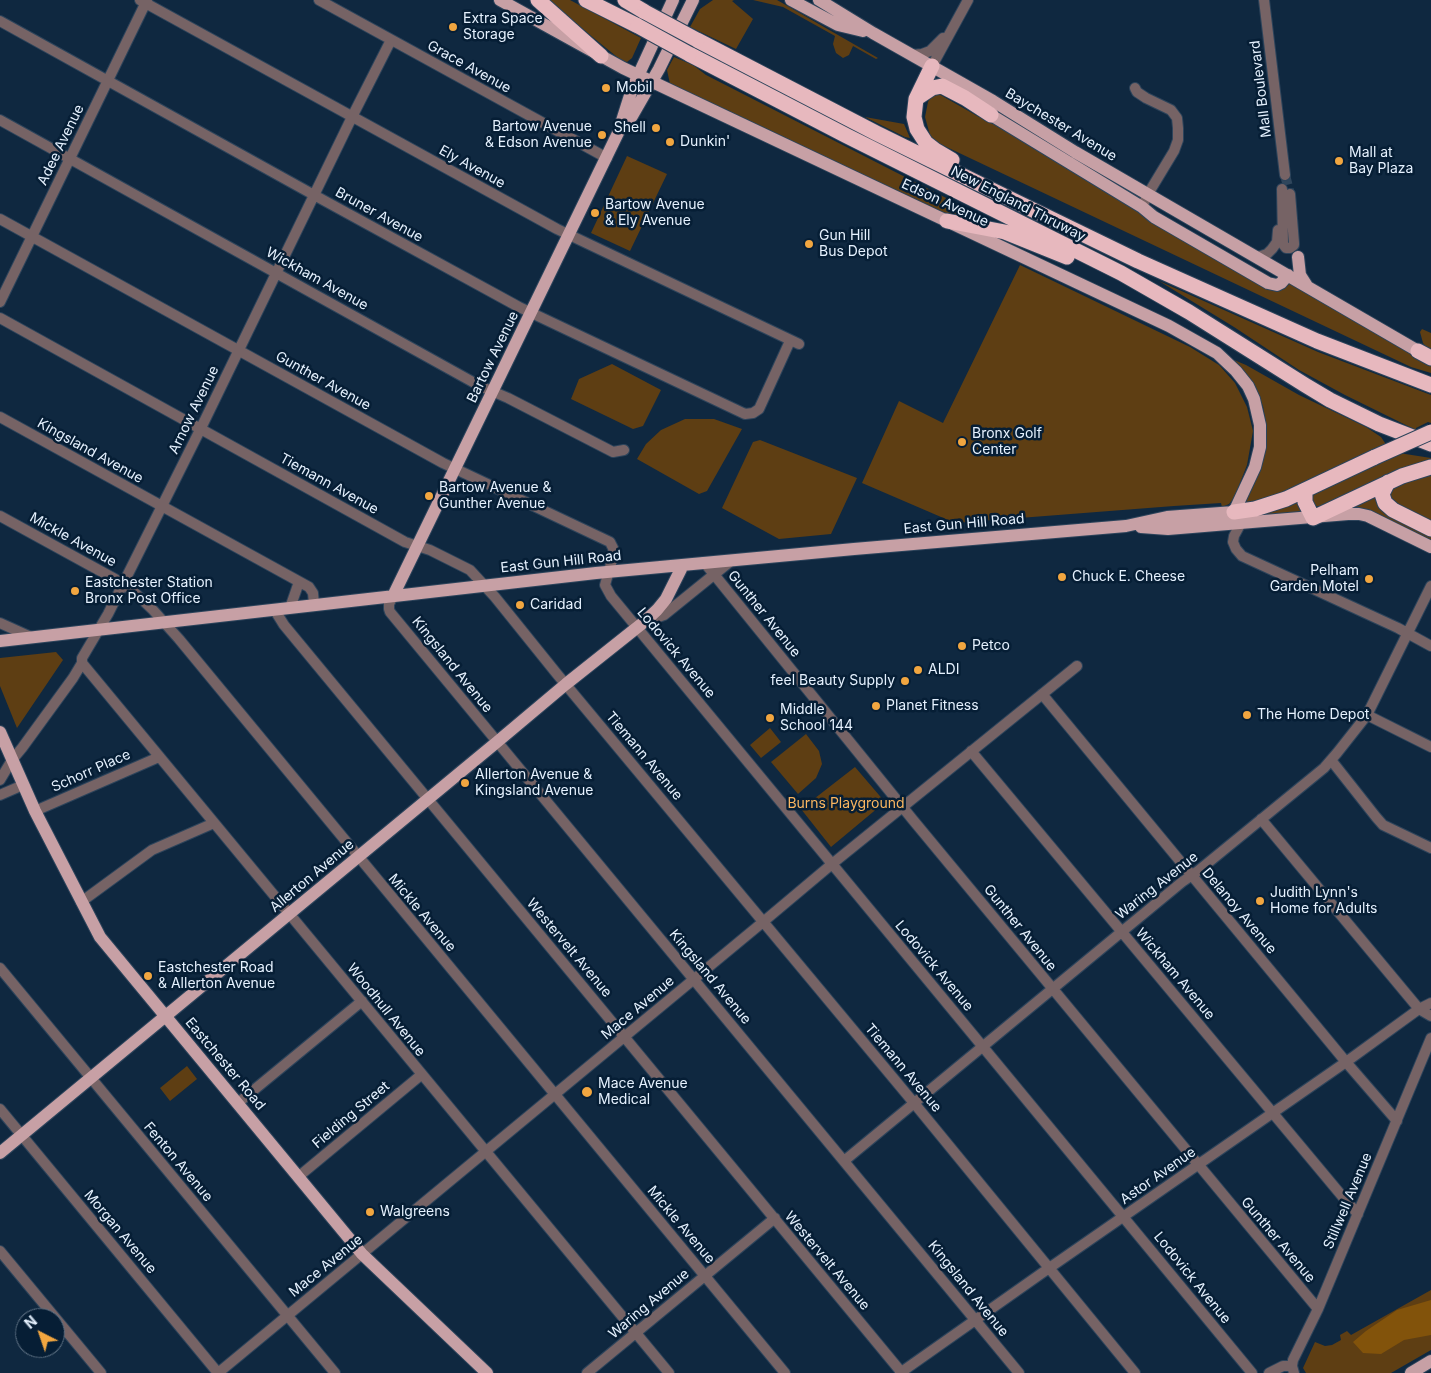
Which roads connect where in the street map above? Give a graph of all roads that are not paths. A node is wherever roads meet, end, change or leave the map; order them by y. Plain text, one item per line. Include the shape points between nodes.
1 (319, 0) edge
2 (500, 0) edge
3 (538, 0) edge
4 (586, 0) edge
5 (625, 0) edge
6 (673, 0) edge
7 (693, 0) edge
8 (791, 0) edge
9 (818, 0) edge
10 (968, 0) edge
11 (1264, 0) edge
12 (144, 1) edge
13 (0, 21) edge
14 (952, 28) junction
15 (873, 33) junction
16 (391, 40) junction
17 (911, 55) junction
18 (601, 56) junction
19 (932, 66) junction
20 (638, 75) junction
21 (108, 80) junction
22 (652, 82) junction
23 (1135, 88) dead end
24 (916, 99) junction
25 (991, 115) joint
26 (352, 117) junction
27 (0, 120) edge
28 (619, 132) junction
29 (70, 158) junction
30 (606, 158) junction
31 (1285, 175) tunnel mouth
32 (1000, 194) junction
33 (1148, 194) junction
34 (314, 195) junction
35 (1142, 207) junction
36 (0, 219) edge
37 (947, 221) junction
38 (569, 235) junction
39 (32, 236) junction
40 (1298, 257) junction
41 (1258, 258) junction
42 (276, 272) junction
43 (1288, 276) junction
44 (1140, 284) junction
45 (1307, 286) junction
46 (0, 302) edge
47 (531, 313) junction
48 (0, 318) edge
49 (238, 350) junction
50 (1418, 351) joint
51 (1431, 358) edge
52 (1431, 385) edge
53 (493, 391) junction
54 (753, 413) joint
55 (0, 417) edge
56 (201, 428) junction
57 (1431, 432) edge
58 (1431, 444) edge
59 (624, 450) dead end
60 (1431, 467) edge
61 (456, 469) junction
62 (1388, 482) junction
63 (1305, 490) junction
64 (162, 505) junction
65 (0, 516) edge
66 (1237, 518) junction
67 (1313, 518) junction
68 (1431, 529) edge
69 (418, 546) junction
70 (1431, 547) edge
71 (733, 560) junction
72 (704, 562) junction
73 (683, 565) junction
74 (608, 572) junction
75 (714, 575) junction
76 (299, 582) junction
77 (123, 584) junction
78 (484, 585) junction
79 (1431, 586) edge
80 (393, 596) junction
81 (314, 604) junction
82 (290, 608) junction
83 (274, 609) junction
84 (164, 622) junction
85 (0, 623) edge
86 (641, 625) junction
87 (99, 629) junction
88 (1407, 634) junction
89 (31, 637) junction
90 (0, 641) edge
91 (1431, 646) edge
92 (82, 663) junction
93 (1077, 666) dead end
94 (566, 684) junction
95 (1042, 694) junction
96 (1366, 715) junction
97 (0, 732) edge
98 (497, 742) junction
99 (1431, 746) edge
100 (971, 751) junction
101 (159, 757) junction
102 (12, 760) junction
103 (1331, 760) junction
104 (0, 780) edge
105 (23, 785) junction
106 (0, 795) edge
107 (428, 799) junction
108 (902, 807) junction
109 (35, 811) junction
110 (1261, 819) junction
111 (214, 823) junction
112 (1431, 848) edge
113 (358, 857) junction
114 (832, 864) junction
115 (1192, 875) junction
116 (81, 902) junction
117 (289, 914) junction
118 (763, 922) junction
119 (1122, 931) junction
120 (0, 968) edge
121 (694, 980) junction
122 (1052, 989) junction
123 (362, 1002) junction
124 (1431, 1003) edge
125 (1419, 1009) junction
126 (166, 1016) junction
127 (1431, 1016) edge
128 (624, 1036) junction
129 (1431, 1038) edge
130 (983, 1046) junction
131 (1346, 1062) junction
132 (421, 1075) junction
133 (91, 1078) junction
134 (555, 1094) junction
135 (238, 1103) junction
136 (914, 1103) junction
137 (0, 1109) edge
138 (1273, 1113) junction
139 (1397, 1121) junction
140 (22, 1135) junction
141 (485, 1152) junction
142 (0, 1153) edge
143 (844, 1161) junction
144 (1198, 1165) junction
145 (298, 1177) junction
146 (1358, 1214) junction
147 (1124, 1217) junction
148 (775, 1218) junction
149 (0, 1251) edge
150 (362, 1254) junction
151 (1049, 1268) junction
152 (705, 1276) junction
153 (1318, 1309) junction
154 (288, 1316) junction
155 (975, 1320) junction
156 (636, 1333) junction
157 (1293, 1369) edge
158 (101, 1373) edge
159 (218, 1373) edge
160 (335, 1373) edge
161 (488, 1373) edge
162 (588, 1373) edge
163 (669, 1373) edge
164 (785, 1373) edge
165 (901, 1373) edge
166 (1019, 1373) edge
167 (1136, 1373) edge
168 (1252, 1373) edge
169 (1269, 1373) edge

1 - 16 street, Grace Avenue
2 - 18 main road, Edson Avenue
3 - 18 highway
4 - 44 highway, New England Thruway, bridge
5 - 32 highway, New England Thruway, bridge via 813,101
6 - 20 main road, Bartow Avenue
7 - 22 main road, Bartow Avenue
8 - 15 main road via 838,25
9 - 15 main road, Baychester Avenue
10 - 14 street
11 - 31 street, Mall Boulevard
12 - 21 street, Adee Avenue
12 - 26 street, Ely Avenue
13 - 21 street, Bruner Avenue
14 - 17 street via 930,51
14 - 19 street
15 - 17 main road, Baychester Avenue
16 - 26 street, Arnow Avenue
16 - 30 street, Grace Avenue
17 - 19 main road, Baychester Avenue
18 - 20 main road, Edson Avenue
19 - 24 highway
19 - 33 main road, Baychester Avenue
20 - 22 main road, Edson Avenue
20 - 28 main road, Bartow Avenue
21 - 29 street, Adee Avenue
21 - 34 street, Bruner Avenue
22 - 28 main road, Bartow Avenue
22 - 37 main road, Edson Avenue
23 - 33 street via 1146,98 1171,110 1178,125 1174,151
24 - 25 highway via 932,88 942,86
24 - 32 highway via 914,117 926,143
25 - 35 main road, Baychester Avenue
26 - 34 street, Arnow Avenue
26 - 38 street, Ely Avenue
27 - 29 street, Wickham Avenue
28 - 30 main road, Bartow Avenue
29 - 39 street, Adee Avenue
29 - 42 street, Wickham Avenue
30 - 38 main road, Bartow Avenue
32 - 52 highway, New England Thruway via 1268,320
33 - 35 street
33 - 41 main road, Baychester Avenue
34 - 42 street, Arnow Avenue
34 - 47 street, Bruner Avenue
35 - 43 main road, Baychester Avenue via 1268,283 1277,285
36 - 39 street, Gunther Avenue
37 - 44 highway via 1005,232 1109,276
37 - 66 main road, Edson Avenue via 1169,326 1230,364 1250,391 1259,417 1261,436 1255,467
38 - 47 main road, Bartow Avenue
38 - 54 street, Ely Avenue via 794,342 759,410
39 - 46 street, Adee Avenue
39 - 49 street, Gunther Avenue
40 - 41 street via 1296,227 1286,191 1277,242 1270,252
40 - 43 street
40 - 45 main road via 1300,275
41 - 43 main road, Baychester Avenue
42 - 49 street, Arnow Avenue
42 - 53 street, Wickham Avenue
43 - 45 main road, Baychester Avenue
44 - 58 highway, New England Thruway via 1330,400
45 - 50 main road, Baychester Avenue
47 - 53 main road, Bartow Avenue
47 - 54 street, Bruner Avenue via 745,414
48 - 56 street, Tiemann Avenue
49 - 56 street, Arnow Avenue
49 - 61 street, Gunther Avenue
50 - 51 highway
53 - 59 street, Wickham Avenue via 612,452
53 - 61 main road, Bartow Avenue
55 - 64 street, Kingsland Avenue
56 - 64 street, Arnow Avenue
56 - 69 street, Tiemann Avenue via 405,542
57 - 63 highway, bridge
60 - 62 highway
61 - 69 main road, Bartow Avenue
61 - 74 street, Gunther Avenue via 610,542 614,550
62 - 67 highway
62 - 68 highway via 1382,494 1384,503
63 - 66 highway
63 - 67 highway via 1305,502
64 - 76 street, Kingsland Avenue
64 - 77 street, Arnow Avenue
65 - 77 street, Mickle Avenue
66 - 67 main road, East Gun Hill Road
66 - 71 main road, East Gun Hill Road via 1167,517 1126,526
66 - 88 street via 1233,542 1240,554
67 - 70 main road, East Gun Hill Road via 1364,515
69 - 78 street, Tiemann Avenue via 470,570
69 - 80 main road, Bartow Avenue
71 - 72 main road, East Gun Hill Road
71 - 75 street, Allerton Avenue
72 - 73 main road, East Gun Hill Road
72 - 75 street, Gunther Avenue
73 - 74 main road, East Gun Hill Road
73 - 86 main road, Allerton Avenue via 666,599
74 - 78 main road, East Gun Hill Road
74 - 86 street, Lodovick Avenue via 606,585 610,596
75 - 86 street, Allerton Avenue via 664,615
75 - 108 street, Gunther Avenue
76 - 81 street, Kingsland Avenue via 309,587
76 - 82 street
77 - 84 street, Mickle Avenue
77 - 87 street, Arnow Avenue
78 - 80 main road, East Gun Hill Road
78 - 94 street, Tiemann Avenue
79 - 88 street, Waring Avenue
80 - 81 main road, East Gun Hill Road
80 - 98 street, Kingsland Avenue via 390,612
81 - 82 main road, East Gun Hill Road
82 - 83 main road, East Gun Hill Road
83 - 84 main road, East Gun Hill Road
83 - 107 street, Westervelt Avenue via 284,626
84 - 87 main road, East Gun Hill Road
84 - 113 street, Mickle Avenue
85 - 89 street
86 - 94 main road, Allerton Avenue
86 - 114 street, Lodovick Avenue
87 - 89 main road, East Gun Hill Road
87 - 92 street, Arnow Avenue
88 - 91 street
88 - 96 street, Waring Avenue
89 - 90 main road, East Gun Hill Road
92 - 101 street, Woodhull Avenue
92 - 102 street, Arnow Avenue
93 - 95 street, Mace Avenue
94 - 98 main road, Allerton Avenue
94 - 118 street, Tiemann Avenue
95 - 100 street, Mace Avenue
95 - 115 street, Delanoy Avenue
96 - 99 street
96 - 103 street, Waring Avenue
97 - 102 main road, Eastchester Road
98 - 107 main road, Allerton Avenue
98 - 121 street, Kingsland Avenue
100 - 108 street, Mace Avenue
100 - 119 street, Wickham Avenue
101 - 109 street, Schorr Place
101 - 111 street, Woodhull Avenue
102 - 104 street, Arnow Avenue
102 - 105 main road, Eastchester Road
103 - 110 street, Waring Avenue
103 - 112 street via 1384,825
105 - 106 street
105 - 109 main road, Eastchester Road
107 - 113 main road, Allerton Avenue
107 - 128 street, Westervelt Avenue
108 - 114 street, Mace Avenue
108 - 122 street, Gunther Avenue
109 - 116 main road, Eastchester Road
110 - 115 street, Waring Avenue
110 - 125 street
111 - 116 street via 152,850
111 - 117 street, Woodhull Avenue
113 - 117 main road, Allerton Avenue
113 - 134 street, Mickle Avenue
114 - 118 street, Mace Avenue
114 - 130 street, Lodovick Avenue
115 - 119 street, Waring Avenue
115 - 131 street, Delanoy Avenue
116 - 126 main road, Eastchester Road via 100,937
117 - 123 street, Woodhull Avenue
117 - 126 main road, Allerton Avenue
118 - 121 street, Mace Avenue
118 - 136 street, Tiemann Avenue
119 - 122 street, Waring Avenue
119 - 138 street, Wickham Avenue
120 - 133 street, Fenton Avenue
121 - 128 street, Mace Avenue
121 - 143 street, Kingsland Avenue
122 - 130 street, Waring Avenue
122 - 144 street, Gunther Avenue
123 - 132 street, Woodhull Avenue
123 - 135 street
124 - 125 street, Astor Avenue
125 - 127 street
125 - 131 street, Astor Avenue
126 - 133 main road, Allerton Avenue
126 - 135 main road, Eastchester Road
128 - 134 street, Mace Avenue
128 - 148 street, Westervelt Avenue
129 - 139 street, Stillwell Avenue
130 - 136 street, Waring Avenue
130 - 147 street, Lodovick Avenue
131 - 138 street, Astor Avenue
131 - 139 street, Delanoy Avenue
132 - 141 street, Woodhull Avenue
132 - 145 street, Fielding Street
133 - 140 main road, Allerton Avenue
133 - 154 street, Fenton Avenue
134 - 141 street, Mace Avenue
134 - 152 street, Mickle Avenue
135 - 145 main road, Eastchester Road
136 - 143 street, Waring Avenue
136 - 151 street, Tiemann Avenue
137 - 140 street, Morgan Avenue
138 - 144 street, Astor Avenue
138 - 146 street, Wickham Avenue
139 - 146 street, Stillwell Avenue
140 - 142 main road, Allerton Avenue
140 - 159 street, Morgan Avenue
141 - 150 street, Mace Avenue
141 - 156 street, Woodhull Avenue
143 - 155 street, Kingsland Avenue
144 - 147 street, Astor Avenue
144 - 153 street, Gunther Avenue
145 - 150 main road, Eastchester Road
146 - 153 street, Stillwell Avenue
147 - 151 street, Astor Avenue
147 - 168 street, Lodovick Avenue
148 - 152 street, Waring Avenue
148 - 165 street, Westervelt Avenue
149 - 158 street
150 - 154 street, Mace Avenue
150 - 161 main road, Eastchester Road
151 - 155 street, Astor Avenue
151 - 167 street, Tiemann Avenue
152 - 156 street, Waring Avenue
152 - 164 street, Mickle Avenue
153 - 157 street, Stillwell Avenue via 1294,1357
154 - 159 street, Mace Avenue
154 - 160 street, Fenton Avenue
155 - 165 street, Astor Avenue
155 - 166 street, Kingsland Avenue
156 - 162 street, Waring Avenue
156 - 163 street, Woodhull Avenue
157 - 169 street via 1283,1366

